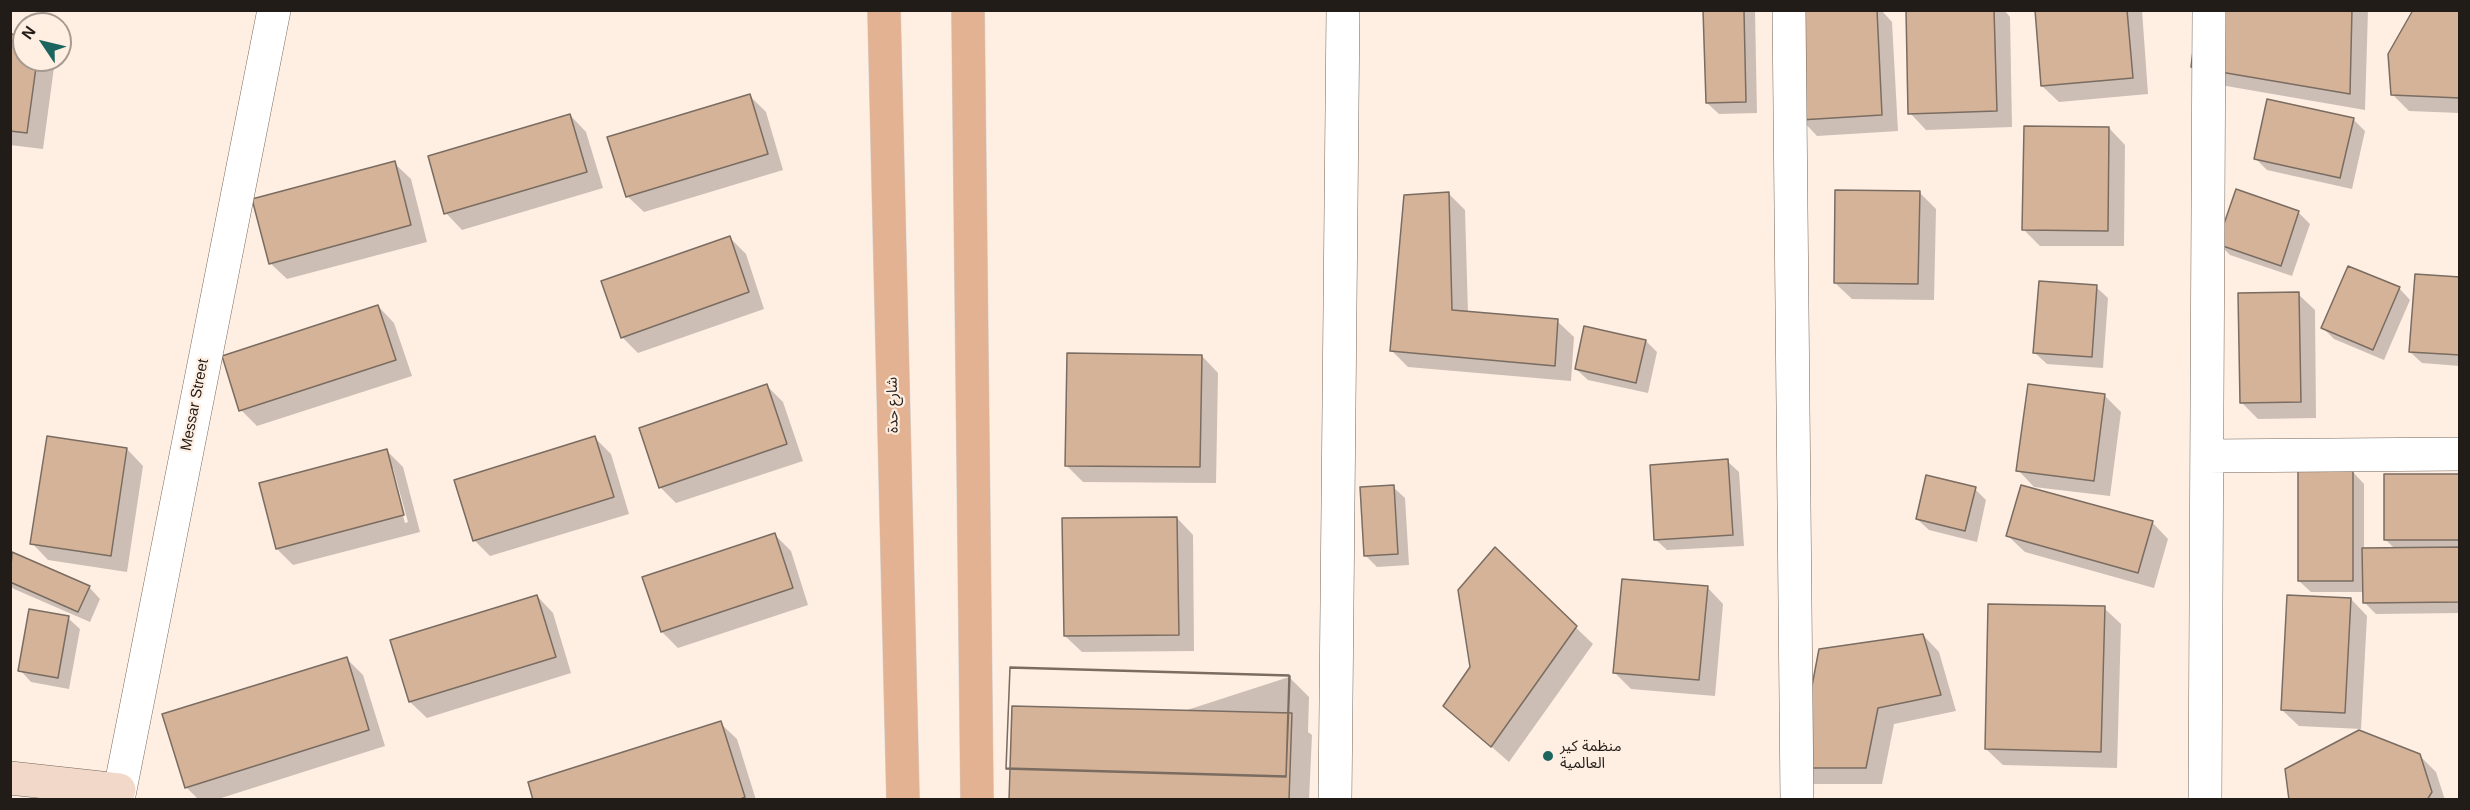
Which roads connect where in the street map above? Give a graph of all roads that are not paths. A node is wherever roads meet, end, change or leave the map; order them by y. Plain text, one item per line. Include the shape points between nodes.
1 (274, 10) edge
2 (884, 10) edge
3 (968, 10) edge
4 (1344, 10) edge
5 (1789, 10) edge
6 (2209, 10) edge
7 (2460, 453) edge
8 (2207, 456) junction
9 (10, 778) edge
10 (119, 795) edge
11 (903, 800) edge
12 (977, 800) edge
13 (1335, 800) edge
14 (1797, 800) edge
15 (2205, 800) edge

1 - 10 street, Messar Street
2 - 11 main road, شارع حدة
3 - 12 main road
4 - 13 street
5 - 14 street
6 - 8 street
7 - 8 street
8 - 15 street
9 - 10 street

